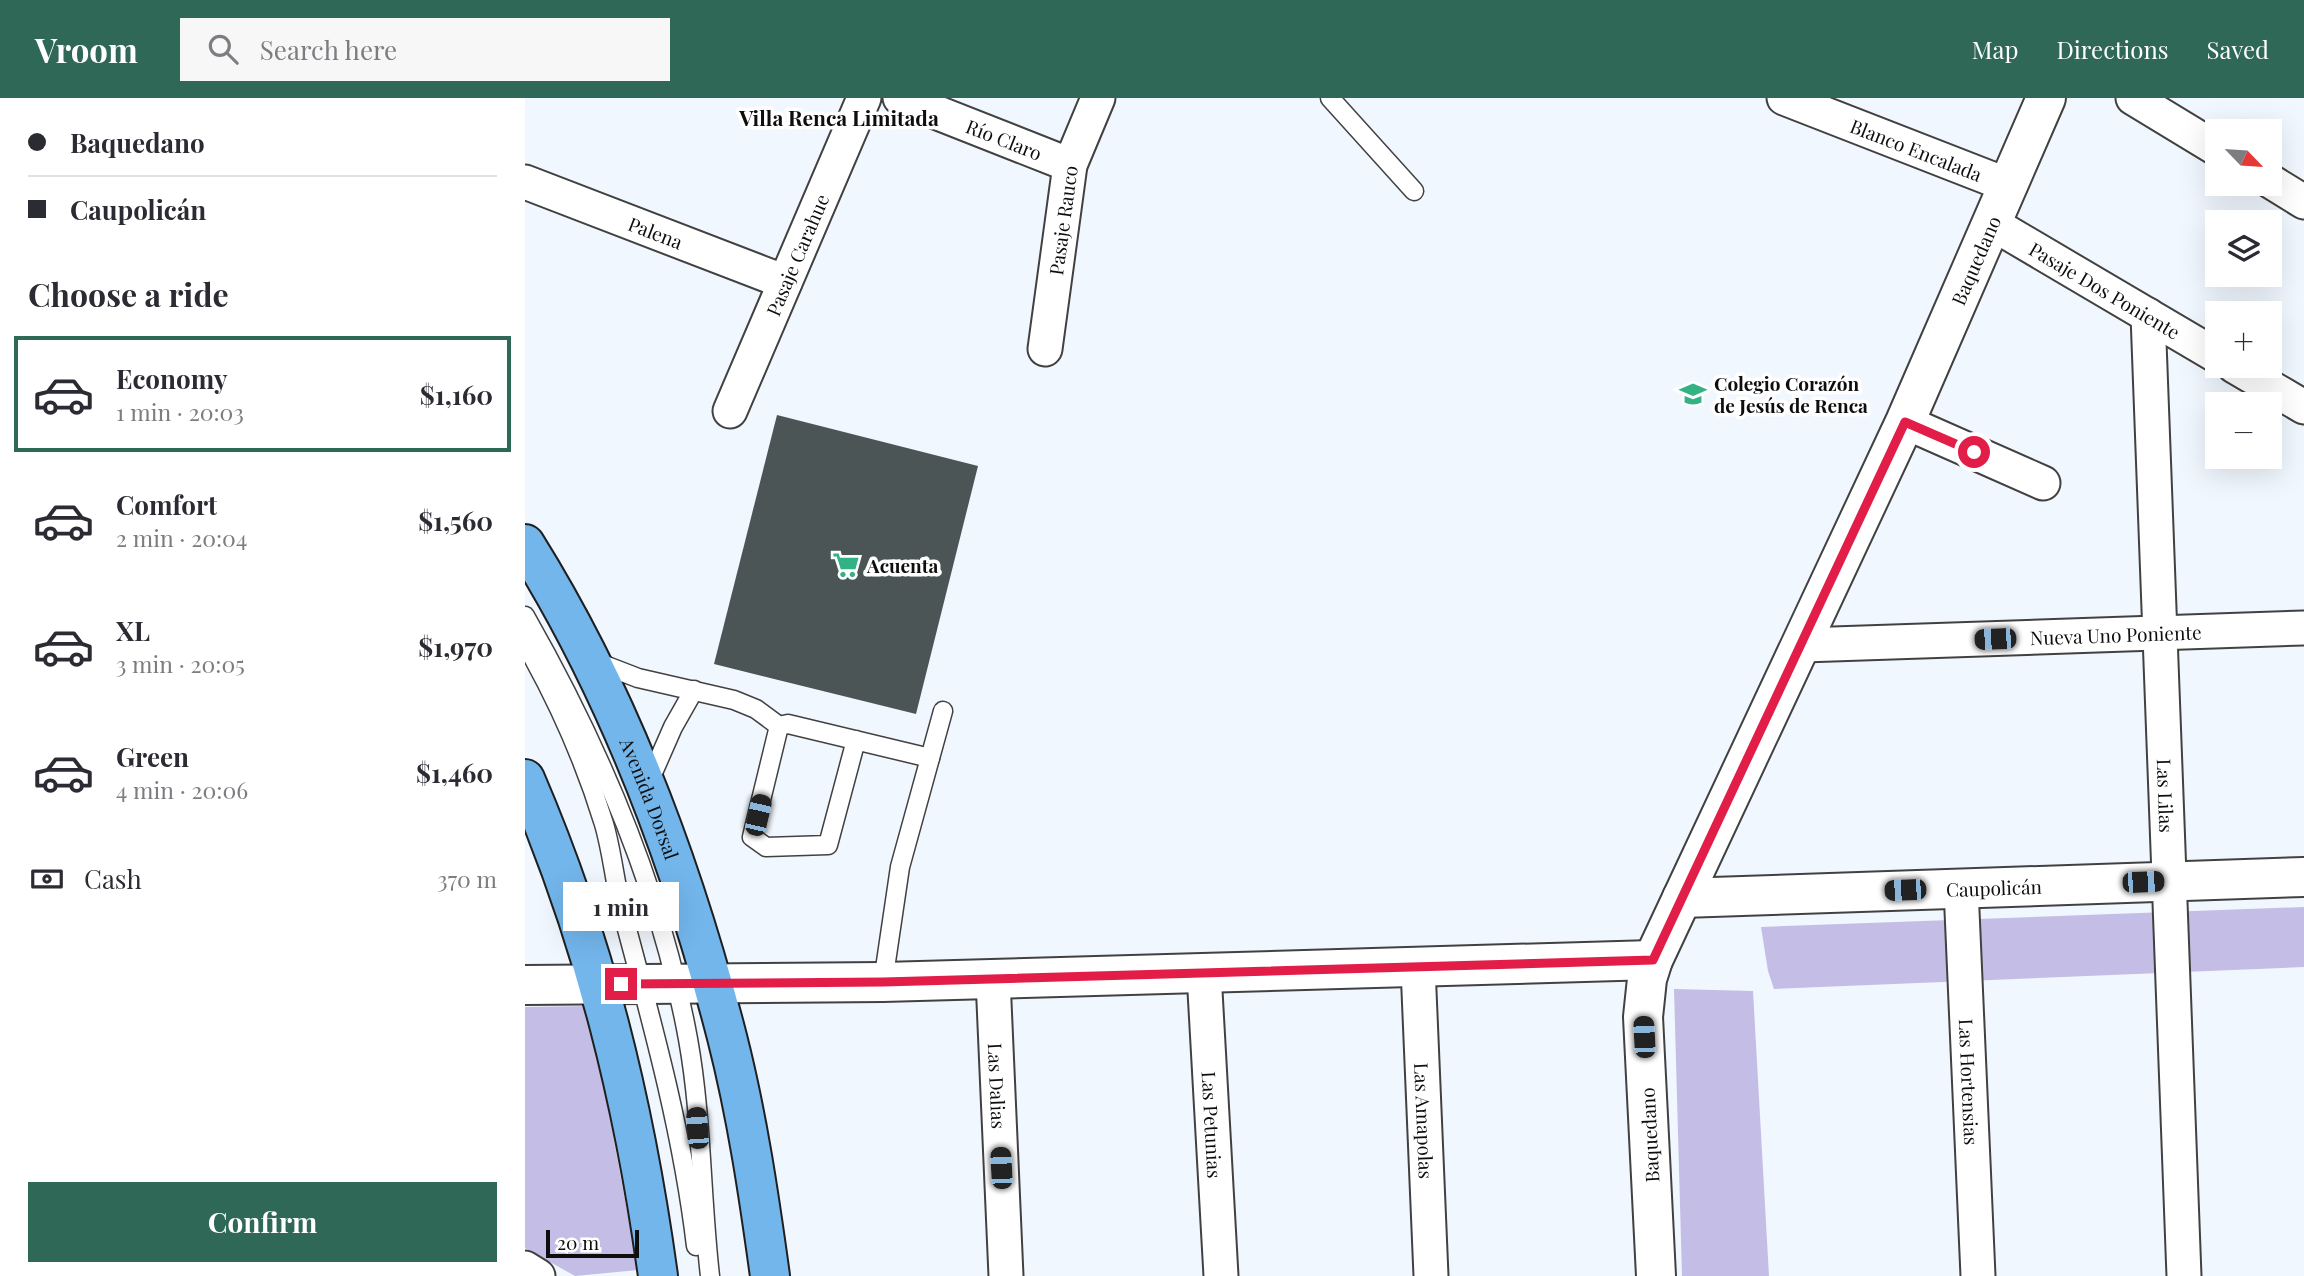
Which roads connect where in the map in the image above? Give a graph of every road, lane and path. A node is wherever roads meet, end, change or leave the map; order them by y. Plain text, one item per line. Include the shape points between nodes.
1 (864, 98) edge
2 (900, 98) edge
3 (1098, 98) edge
4 (1331, 98) edge
5 (1784, 98) edge
6 (2046, 98) edge
7 (2133, 98) edge
8 (2205, 142) edge
9 (1070, 165) junction
10 (525, 182) edge
11 (2010, 186) junction
12 (2282, 188) edge
13 (1414, 191) dead end
14 (2304, 202) edge
15 (1993, 224) junction
16 (785, 282) junction
17 (2148, 315) junction
18 (1045, 349) dead end
19 (2205, 349) edge
20 (2254, 378) edge
21 (2304, 407) edge
22 (730, 411) dead end
23 (1905, 422) junction
24 (2043, 483) dead end
25 (525, 544) edge
26 (525, 616) edge
27 (2304, 628) edge
28 (2160, 633) junction
29 (525, 643) edge
30 (1803, 645) junction
31 (588, 659) junction
32 (694, 690) junction
33 (943, 711) dead end
34 (779, 726) junction
35 (856, 740) junction
36 (930, 758) junction
37 (525, 779) edge
38 (646, 788) junction
39 (2304, 877) edge
40 (2169, 882) junction
41 (1961, 888) junction
42 (1682, 898) junction
43 (1653, 960) junction
44 (1418, 967) junction
45 (1204, 973) junction
46 (993, 979) junction
47 (883, 982) junction
48 (677, 983) junction
49 (600, 984) junction
50 (525, 985) edge
51 (525, 1268) edge
52 (538, 1276) edge
53 (658, 1276) edge
54 (700, 1276) edge
55 (710, 1276) edge
56 (770, 1276) edge
57 (1006, 1276) edge
58 (1221, 1276) edge
59 (1431, 1276) edge
60 (1656, 1276) edge
61 (1978, 1276) edge
62 (2185, 1276) edge

1 - 16 street, Pasaje Carahue
2 - 9 street, Río Claro
3 - 9 street, Pasaje Rauco
4 - 13 lane
5 - 11 street, Blanco Encalada
6 - 11 street, Baquedano
7 - 8 street
9 - 18 street, Pasaje Rauco
10 - 16 street, Palena
11 - 15 street, Baquedano
12 - 14 street
15 - 17 street, Pasaje Dos Poniente
15 - 23 street, Baquedano
16 - 22 street, Pasaje Carahue
17 - 19 street, Pasaje Dos Poniente
17 - 28 street, Las Lilas
20 - 21 street
23 - 24 street
23 - 30 street, Baquedano
25 - 31 main road, Avenida Dorsal
26 - 48 lane via 599,758 653,903
27 - 28 street, Nueva Uno Poniente
28 - 30 street, Nueva Uno Poniente
28 - 40 street, Las Lilas
29 - 48 lane via 559,709 604,824 621,909
30 - 42 street, Baquedano
31 - 32 lane via 639,678
31 - 38 main road, Avenida Dorsal
32 - 34 lane via 756,709
32 - 38 lane
33 - 36 lane
34 - 35 lane via 788,724
34 - 35 lane via 752,837 766,847 828,845
35 - 36 lane
36 - 47 lane via 900,867
37 - 49 main road
38 - 48 main road, Avenida Dorsal via 671,855
39 - 40 street, Caupolicán
40 - 41 street, Caupolicán
40 - 62 street, Las Lilas
41 - 42 street, Caupolicán
41 - 61 street, Las Hortensias
42 - 43 street, Baquedano
43 - 44 street
43 - 60 street, Baquedano via 1643,1017
44 - 45 street
44 - 59 street, Las Amapolas
45 - 46 street
45 - 58 street, Las Petunias
46 - 47 street
46 - 57 street, Las Dalias
47 - 48 street
48 - 49 street
48 - 54 lane via 669,1093
48 - 55 lane via 694,1078
48 - 56 main road, Avenida Dorsal via 733,1061
49 - 50 street
49 - 53 main road via 630,1109
51 - 52 street

